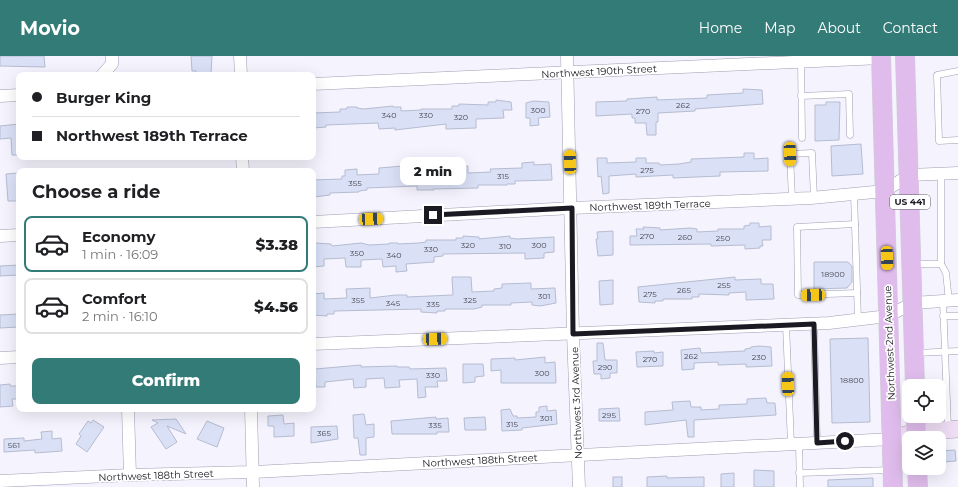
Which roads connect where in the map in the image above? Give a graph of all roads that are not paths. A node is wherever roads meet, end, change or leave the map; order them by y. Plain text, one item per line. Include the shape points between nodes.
1 (240, 56) edge
2 (567, 56) edge
3 (905, 56) edge
4 (882, 57) edge
5 (112, 60) edge
6 (793, 60) edge
7 (958, 71) edge
8 (104, 72) edge
9 (241, 72) edge
10 (568, 72) junction
11 (316, 84) edge
12 (16, 95) edge
13 (0, 96) edge
14 (801, 96) junction
15 (850, 135) dead end
16 (802, 138) dead end
17 (958, 140) edge
18 (958, 173) edge
19 (941, 174) junction
20 (909, 175) junction
21 (885, 191) junction
22 (854, 194) junction
23 (814, 198) junction
24 (792, 199) junction
25 (572, 208) junction
26 (316, 222) edge
27 (855, 224) junction
28 (16, 235) edge
29 (0, 236) edge
30 (912, 264) junction
31 (941, 264) junction
32 (857, 293) junction
33 (950, 301) edge
34 (913, 303) junction
35 (888, 316) junction
36 (943, 316) junction
37 (958, 316) edge
38 (858, 320) junction
39 (814, 324) junction
40 (786, 325) junction
41 (573, 334) junction
42 (316, 344) edge
43 (958, 351) edge
44 (945, 352) junction
45 (914, 353) junction
46 (16, 357) edge
47 (0, 358) edge
48 (915, 379) edge
49 (128, 412) edge
50 (251, 412) edge
51 (916, 429) edge
52 (953, 429) edge
53 (892, 439) junction
54 (817, 443) junction
55 (795, 444) junction
56 (578, 455) junction
57 (252, 472) junction
58 (799, 473) junction
59 (130, 475) junction
60 (917, 475) edge
61 (893, 478) edge
62 (0, 481) edge
63 (253, 487) edge
64 (579, 487) edge
65 (800, 487) edge
66 (918, 487) edge

1 - 9 street
2 - 10 street, Northwest 3rd Avenue
3 - 20 main road, US 441
4 - 6 street, Northwest 190th Street
4 - 21 main road, Northwest 2nd Avenue / US 441
5 - 8 street
6 - 10 street, Northwest 190th Street
6 - 14 lane
7 - 17 lane via 937,75 939,141
10 - 11 street, Northwest 190th Street
10 - 25 street, Northwest 3rd Avenue
12 - 13 street
14 - 15 lane via 849,94
14 - 16 lane
18 - 19 street
19 - 20 street
19 - 31 lane
20 - 21 street, Northwest 189th Terrace
20 - 30 main road, US 441
21 - 22 street, Northwest 189th Terrace
21 - 35 main road, Northwest 2nd Avenue / US 441
22 - 23 street, Northwest 189th Terrace
22 - 27 lane
23 - 24 street, Northwest 189th Terrace
23 - 24 lane via 812,153 790,154
24 - 25 street, Northwest 189th Terrace
25 - 26 street, Northwest 189th Terrace
25 - 41 street, Northwest 3rd Avenue
27 - 32 lane
27 - 32 lane via 797,227 798,295
28 - 29 street
30 - 31 lane
30 - 34 main road, US 441
31 - 33 lane via 946,273
32 - 38 lane
33 - 34 street
33 - 36 lane
34 - 35 street
34 - 45 main road, US 441
35 - 38 street
35 - 53 main road, Northwest 2nd Avenue / US 441
36 - 37 lane
36 - 44 lane
38 - 39 street
39 - 40 street
39 - 54 lane
40 - 41 street
40 - 55 lane
41 - 42 street
41 - 56 street, Northwest 3rd Avenue
43 - 44 lane
44 - 45 lane
44 - 52 lane
45 - 48 main road, US 441
46 - 47 street
49 - 59 street
50 - 57 street
51 - 52 street, Northwest 188th Street
51 - 53 street, Northwest 188th Street
53 - 54 street, Northwest 188th Street
53 - 61 main road, Northwest 2nd Avenue / US 441
54 - 55 street, Northwest 188th Street
55 - 56 street, Northwest 188th Street
55 - 58 lane
56 - 57 street, Northwest 188th Street
56 - 64 street, Northwest 3rd Avenue
57 - 59 street, Northwest 188th Street
57 - 63 street
58 - 61 lane
58 - 65 lane
59 - 62 street, Northwest 188th Street
60 - 66 main road

